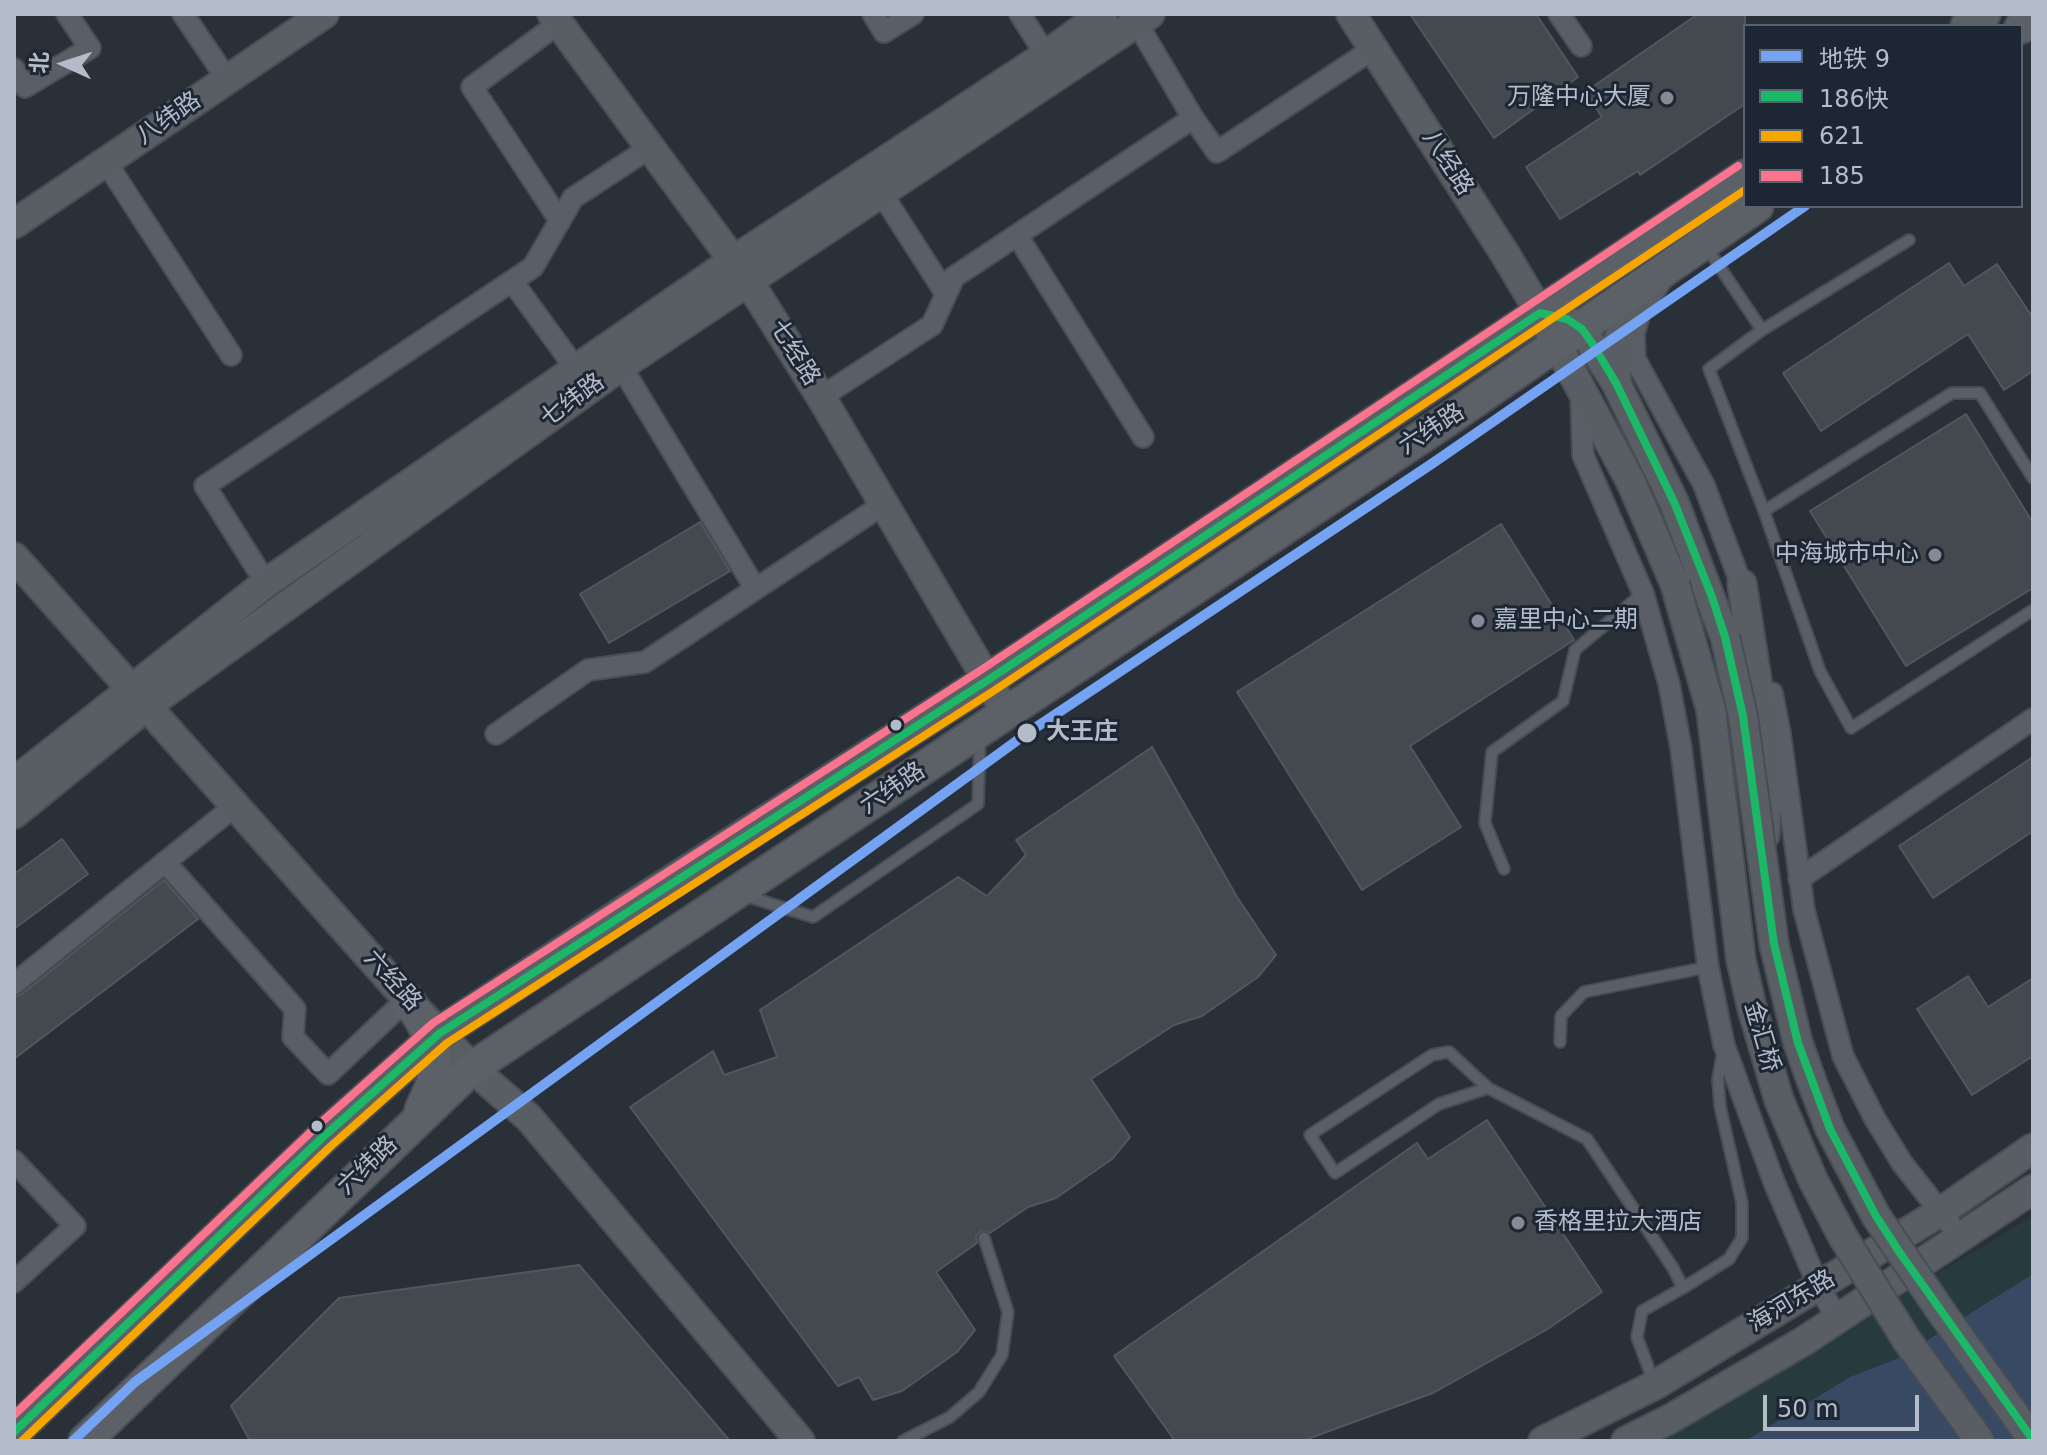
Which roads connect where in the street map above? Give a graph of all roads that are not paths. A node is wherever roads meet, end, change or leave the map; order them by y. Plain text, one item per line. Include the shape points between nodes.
1 (67, 14) edge
2 (183, 14) edge
3 (324, 14) edge
4 (873, 14) edge
5 (913, 14) edge
6 (1020, 14) edge
7 (1103, 14) edge
8 (1351, 14) edge
9 (1559, 14) edge
10 (556, 18) edge
11 (1144, 19) edge
12 (1581, 46) dead end
13 (1373, 49) junction
14 (1046, 55) junction
15 (14, 69) edge
16 (227, 79) junction
17 (1193, 118) junction
18 (651, 147) junction
19 (106, 162) junction
20 (1743, 177) edge
21 (882, 194) junction
22 (1754, 208) edge
23 (560, 221) junction
24 (14, 224) edge
25 (1017, 235) junction
26 (1909, 240) dead end
27 (1703, 243) junction
28 (1674, 262) junction
29 (742, 271) junction
30 (512, 281) junction
31 (1638, 286) junction
32 (946, 294) junction
33 (1540, 313) junction
34 (1762, 330) junction
35 (1570, 338) junction
36 (231, 355) dead end
37 (621, 366) junction
38 (576, 369) junction
39 (1616, 383) junction
40 (1581, 387) junction
41 (821, 397) junction
42 (1143, 437) dead end
43 (2033, 478) edge
44 (884, 504) junction
45 (1764, 511) junction
46 (14, 557) edge
47 (266, 583) junction
48 (1742, 584) junction
49 (755, 588) junction
50 (1643, 593) junction
51 (2033, 610) edge
52 (1736, 633) junction
53 (988, 680) junction
54 (146, 708) junction
55 (1006, 712) junction
56 (2033, 719) edge
57 (980, 730) junction
58 (496, 734) dead end
59 (14, 782) edge
60 (236, 805) junction
61 (14, 814) edge
62 (165, 862) junction
63 (1504, 869) dead end
64 (1799, 879) junction
65 (737, 894) junction
66 (1708, 967) junction
67 (14, 984) edge
68 (407, 999) junction
69 (436, 1037) junction
70 (1560, 1042) dead end
71 (1724, 1045) junction
72 (472, 1068) junction
73 (1488, 1088) junction
74 (416, 1120) junction
75 (2033, 1148) edge
76 (14, 1161) edge
77 (2033, 1189) edge
78 (1942, 1211) junction
79 (984, 1238) dead end
80 (1961, 1238) junction
81 (14, 1282) edge
82 (1818, 1285) junction
83 (1683, 1288) junction
84 (1838, 1320) junction
85 (1655, 1385) junction
86 (14, 1432) edge
87 (2033, 1440) edge
88 (85, 1441) edge
89 (800, 1441) edge
90 (903, 1441) edge
91 (1543, 1441) edge
92 (1626, 1441) edge
93 (1980, 1441) edge

1 - 15 street via 90,48 25,87
2 - 16 street
3 - 16 street, 八纬路
4 - 5 street via 884,32
6 - 14 street
7 - 14 street, 七纬路
8 - 13 street, 八经路
9 - 12 street
10 - 18 street, 七经路
10 - 23 street via 472,87
11 - 17 street
11 - 21 street, 七纬路
13 - 17 street via 1217,152
13 - 33 street, 八经路
14 - 29 street, 七纬路
16 - 19 street, 八纬路
17 - 25 street
18 - 23 street via 573,198
18 - 29 street, 七经路
19 - 24 street, 八纬路
19 - 36 street
20 - 33 main road, 六纬路
21 - 29 street, 七纬路
21 - 32 street
22 - 27 main road, 六纬路
23 - 30 street via 533,267
25 - 32 street via 954,277
25 - 42 street
26 - 34 lane
27 - 28 main road, 六纬路
27 - 34 lane
28 - 31 main road, 六纬路
28 - 48 street via 1640,312 1635,359 1704,485
29 - 37 street, 七纬路
29 - 38 street, 七纬路
29 - 41 street, 七经路
30 - 38 street
30 - 47 street via 205,486
31 - 35 main road, 六纬路
31 - 39 street via 1618,341
32 - 41 street via 932,325
33 - 35 street via 1567,319
33 - 53 main road, 六纬路
34 - 45 lane via 1709,369
35 - 39 street
35 - 40 street
35 - 55 main road, 六纬路
37 - 49 street
37 - 54 street, 七纬路
38 - 47 street, 七纬路
39 - 52 street
40 - 50 street via 1583,455
40 - 93 street, 金汇桥, bridge via 1631,482 1675,584 1711,710 1741,960 1779,1100 1849,1247 1906,1339
41 - 44 street, 七经路
43 - 45 lane via 1980,393 1952,393
44 - 49 street
44 - 53 street, 七经路
45 - 51 lane via 1820,671 1851,728
46 - 54 street, 六经路
47 - 54 street, 七纬路
48 - 52 street
48 - 64 street via 1761,642 1780,733
49 - 58 street via 645,662 588,670
50 - 63 lane via 1575,650 1563,701 1492,752 1485,823
50 - 66 street via 1679,735
52 - 87 street, 金汇桥, bridge via 1774,944 1798,1043 1830,1129 1876,1216
53 - 55 street, 七经路
53 - 69 main road, 六纬路
54 - 59 street, 七纬路 via 100,713
54 - 60 street, 六经路
54 - 61 street, 七纬路
55 - 57 main road, 六纬路
56 - 64 street
57 - 65 main road, 六纬路
57 - 65 lane via 978,804 813,917
60 - 62 street
60 - 68 street, 六经路
62 - 67 street
62 - 68 street via 295,1009 293,1037 328,1074
64 - 78 street via 1843,1056 1902,1163
65 - 72 main road, 六纬路
66 - 70 lane via 1584,992 1561,1016
66 - 71 street
68 - 69 main road
69 - 72 street, 六经路
69 - 74 main road via 435,1073
69 - 86 main road, 六纬路 via 323,1137
71 - 82 street
71 - 83 lane via 1720,1106 1742,1203 1742,1238 1729,1259
72 - 74 main road, 六纬路
72 - 89 street, 六经路 via 529,1118
73 - 73 lane via 1449,1052 1432,1055 1310,1135 1335,1173 1439,1104
73 - 83 lane via 1587,1139
74 - 88 main road, 六纬路
75 - 78 street, 海河东路
76 - 81 street via 75,1226
77 - 80 street, 海河东路
78 - 80 street
78 - 82 street, 海河东路
79 - 90 lane via 1008,1312 1002,1355 979,1392 950,1417
80 - 84 street, 海河东路
82 - 84 street
82 - 85 street, 海河东路
83 - 85 lane via 1642,1311 1637,1337
84 - 92 street, 海河东路
85 - 91 street, 海河东路

